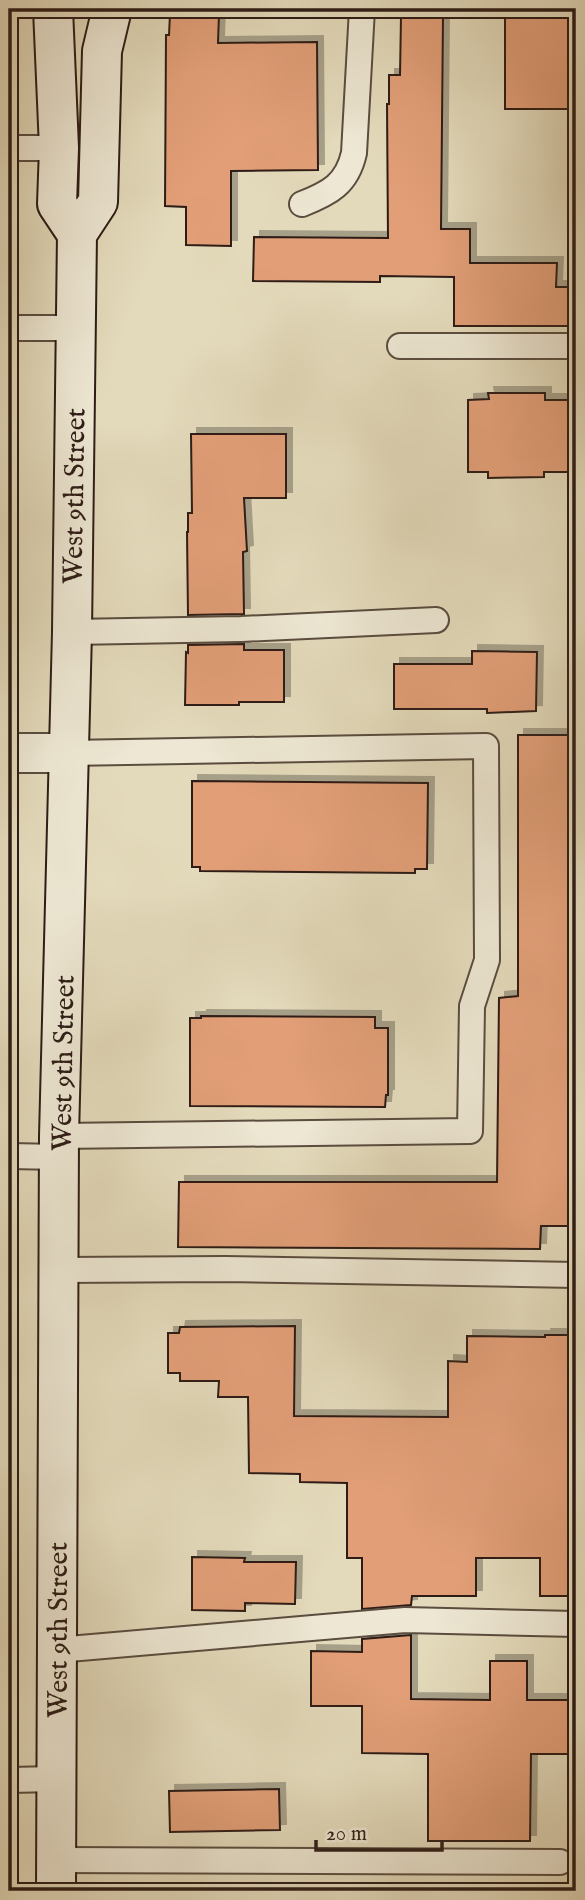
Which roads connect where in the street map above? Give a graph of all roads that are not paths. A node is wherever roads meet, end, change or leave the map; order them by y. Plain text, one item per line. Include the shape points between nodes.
1 (53, 9) edge
2 (112, 9) edge
3 (362, 9) edge
4 (9, 148) edge
5 (59, 148) junction
6 (302, 204) dead end
7 (77, 234) junction
8 (9, 328) edge
9 (75, 328) junction
10 (400, 346) dead end
11 (576, 346) edge
12 (436, 620) dead end
13 (72, 632) junction
14 (9, 753) edge
15 (68, 753) junction
16 (60, 1146) junction
17 (9, 1156) edge
18 (60, 1270) junction
19 (576, 1275) edge
20 (576, 1624) edge
21 (57, 1650) junction
22 (56, 1779) junction
23 (9, 1780) edge
24 (560, 1862) dead end
25 (56, 1875) edge

1 - 5 street
2 - 7 street via 102,51 98,202
3 - 6 lane via 352,163 333,189
4 - 5 lane
5 - 7 street via 57,204
7 - 9 street, West 9th Street
8 - 9 lane
9 - 13 street, West 9th Street
10 - 11 lane
12 - 13 lane
13 - 15 street, West 9th Street
14 - 15 street
15 - 16 street, West 9th Street
15 - 16 lane via 486,747 487,960 472,1006 470,1131
16 - 17 lane
16 - 18 street, West 9th Street
18 - 19 lane
18 - 21 street, West 9th Street
20 - 21 lane via 405,1620
21 - 22 street, West 9th Street
22 - 23 lane
22 - 25 street, West 9th Street
24 - 25 lane

